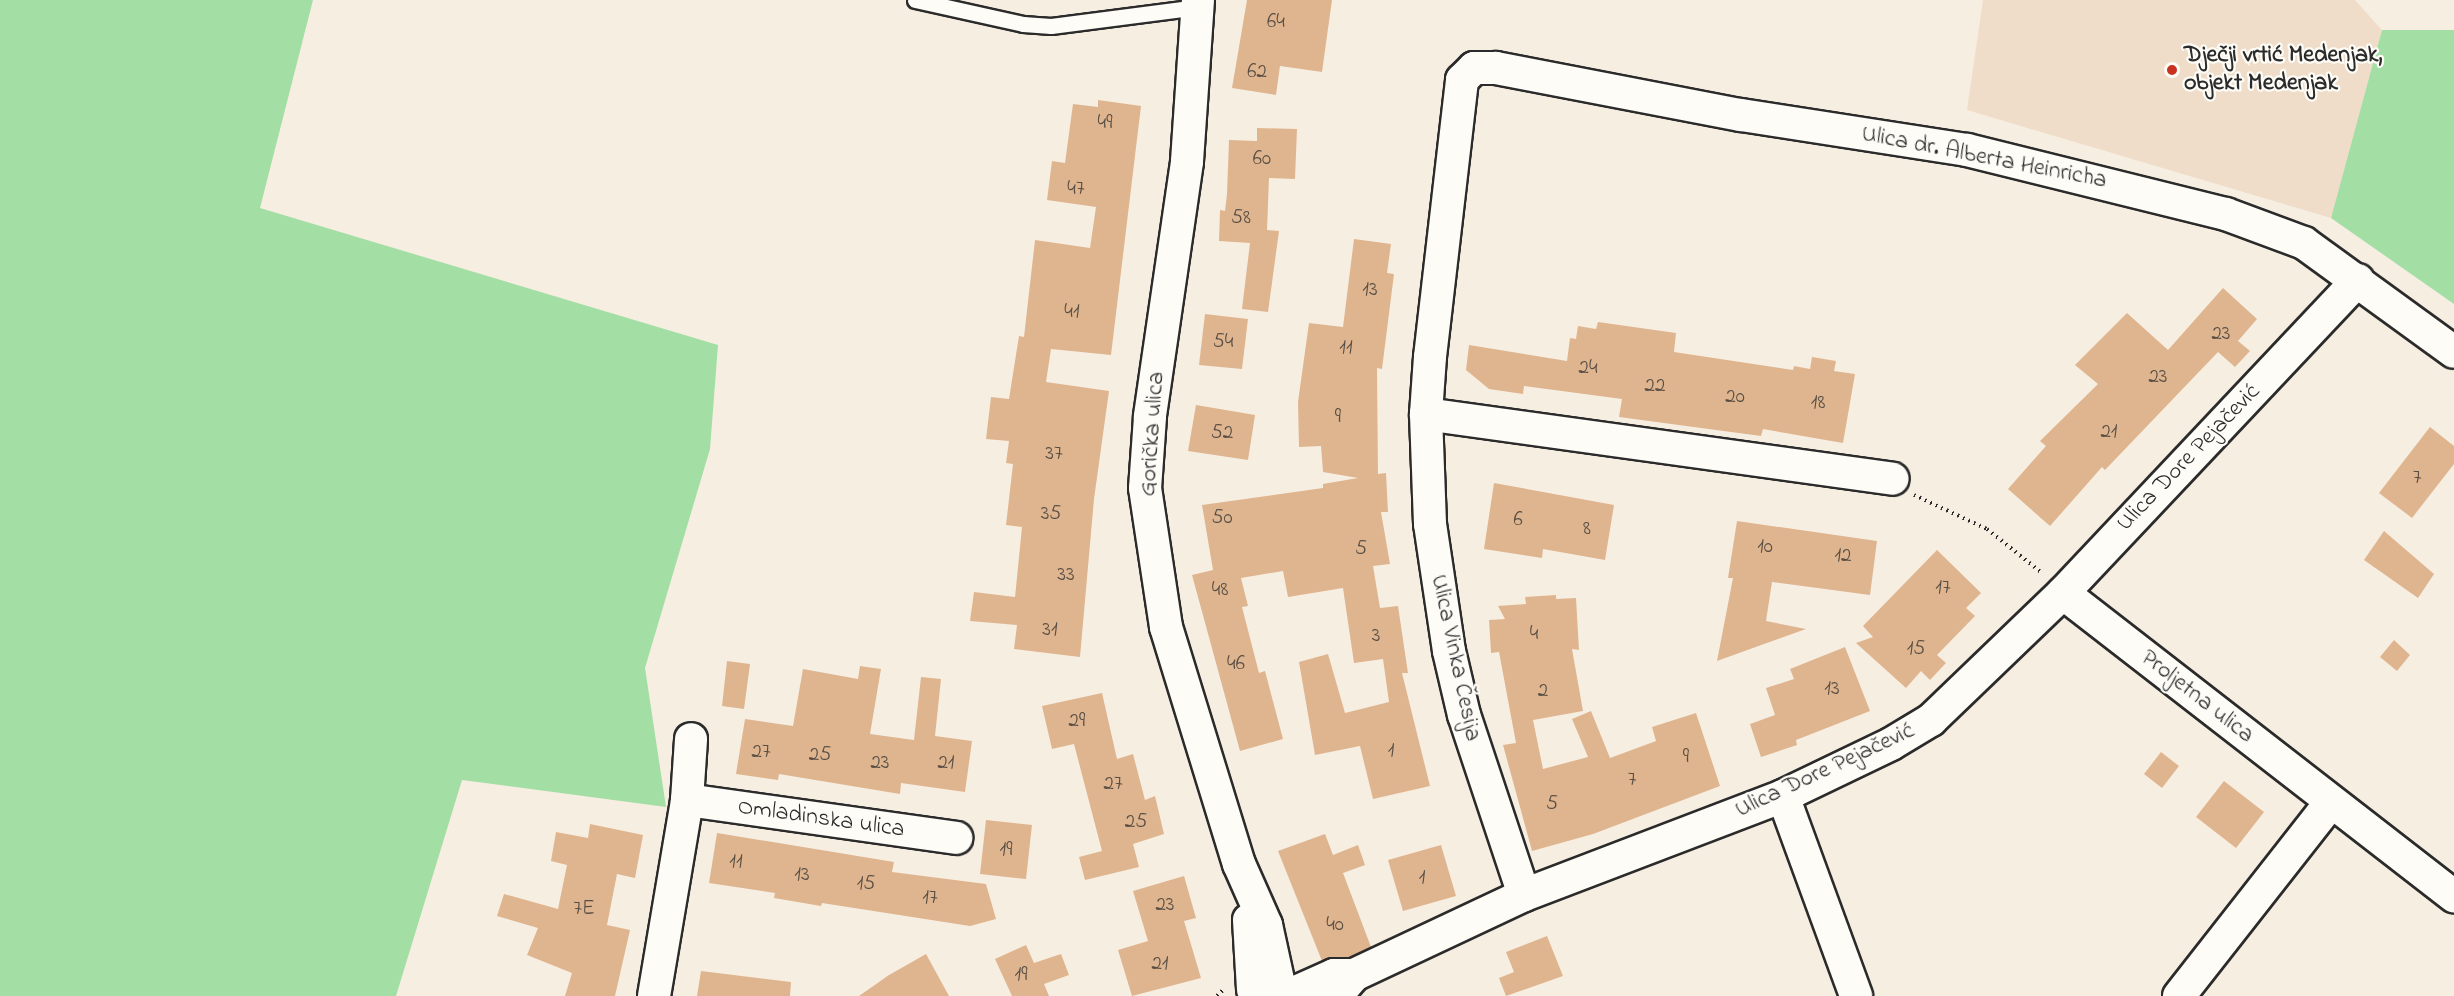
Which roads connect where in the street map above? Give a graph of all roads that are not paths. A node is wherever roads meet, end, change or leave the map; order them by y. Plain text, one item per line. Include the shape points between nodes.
1 (915, 0) edge
2 (1198, 3) edge
3 (1474, 68) joint
4 (2358, 280) junction
5 (2454, 352) edge
6 (1426, 414) junction
7 (1892, 479) road end
8 (2063, 593) junction
9 (691, 739) dead end
10 (1783, 796) junction
11 (687, 800) junction
12 (2331, 802) junction
13 (956, 838) dead end
14 (1524, 895) junction
15 (2454, 896) edge
16 (1354, 975) junction
17 (1271, 993) edge
18 (654, 996) edge
19 (1328, 996) edge
20 (1856, 996) edge
21 (2179, 996) edge

1 - 2 lane via 1023,24 1051,26
2 - 17 street, Gorička ulica via 1187,162 1150,417 1145,488 1166,627 1248,892
3 - 4 street, Ulica dr. Alberta Heinricha via 1496,68 1741,115 1966,150 2101,180 2226,214 2304,243
3 - 6 street, Ulica Vinka Česija via 1462,80 1460,91 1442,230
4 - 5 street, Ulica dr. Alberta Heinricha
4 - 8 street, Ulica Dore Pejačević
6 - 7 street
6 - 14 street, Ulica Vinka Česija via 1430,524 1449,651 1483,778
8 - 10 street, Ulica Dore Pejačević via 1931,720 1892,744
8 - 12 street, Proljetna ulica
9 - 11 street
10 - 14 street, Ulica Dore Pejačević
10 - 20 street
11 - 13 street, Omladinska ulica
11 - 18 street
12 - 15 street, Proljetna ulica
12 - 21 street
14 - 16 street, Ulica Dore Pejačević
16 - 17 street via 1334,975
16 - 19 street via 1342,989

